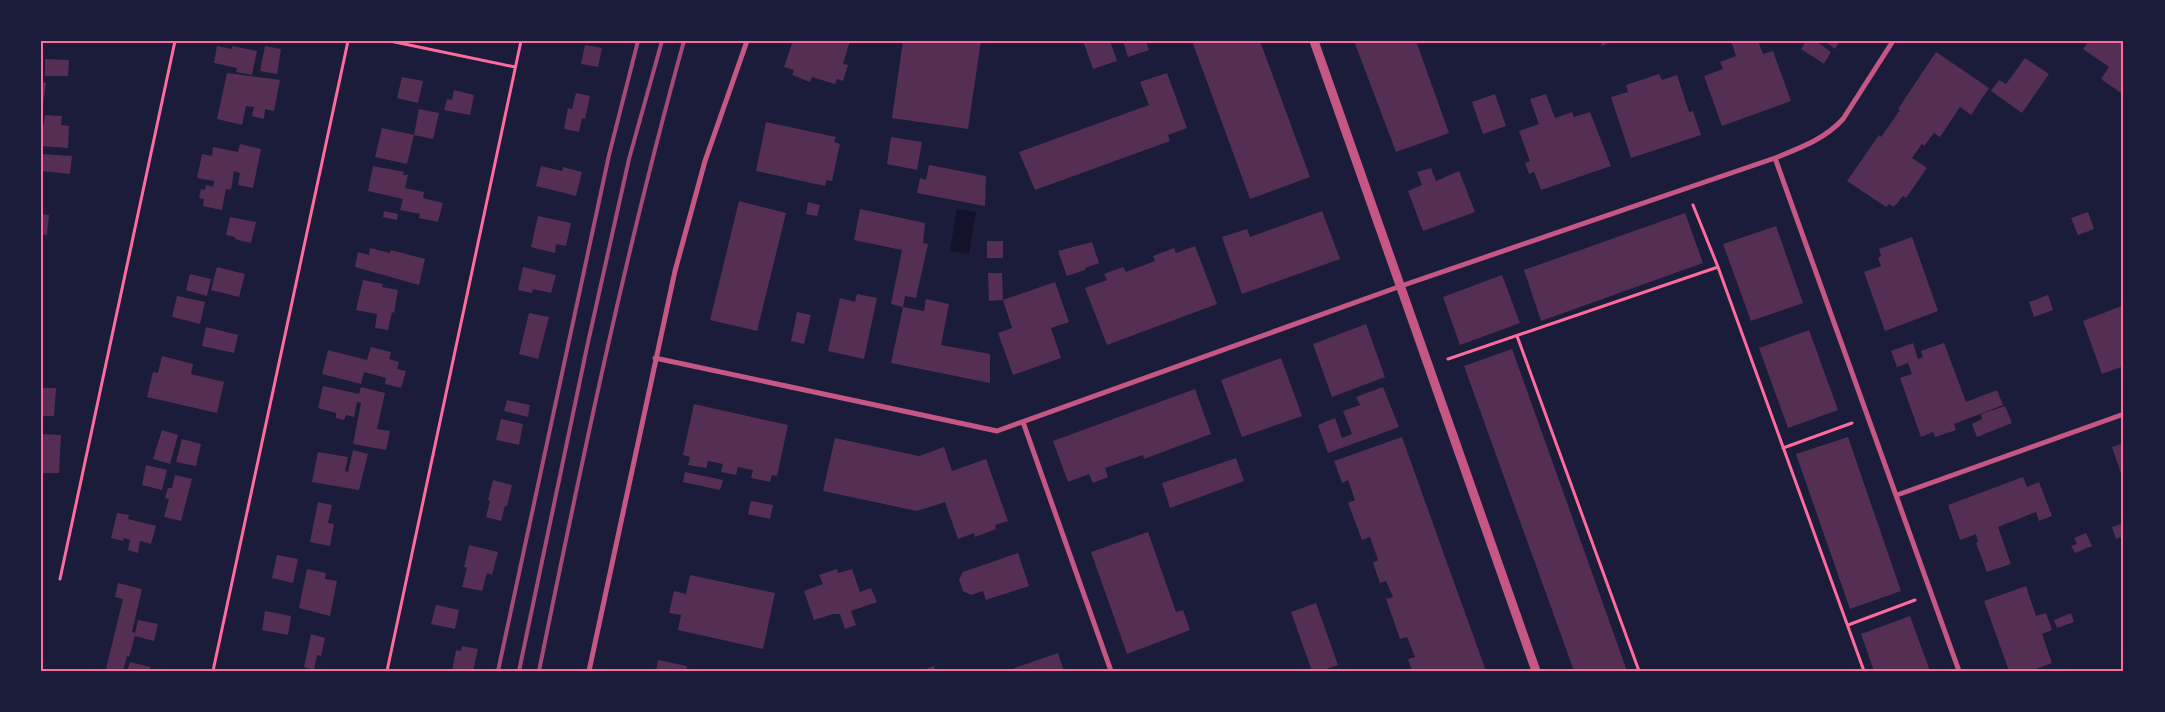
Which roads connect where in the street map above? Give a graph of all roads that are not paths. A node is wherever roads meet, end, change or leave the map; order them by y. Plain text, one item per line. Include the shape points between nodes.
1 (747, 41) edge
2 (1314, 41) edge
3 (1893, 41) edge
4 (1775, 158) junction
5 (1401, 286) junction
6 (655, 358) junction
7 (2124, 414) edge
8 (1023, 422) junction
9 (1897, 495) junction
10 (589, 671) edge
11 (1111, 671) edge
12 (1536, 671) edge
13 (1959, 671) edge

1 - 6 street via 705,161
2 - 5 street
3 - 4 street via 1836,126 1810,144
4 - 5 street
4 - 9 street
5 - 8 street
5 - 12 street
6 - 8 street via 997,431
6 - 10 street
7 - 9 street
8 - 11 street
9 - 13 street

